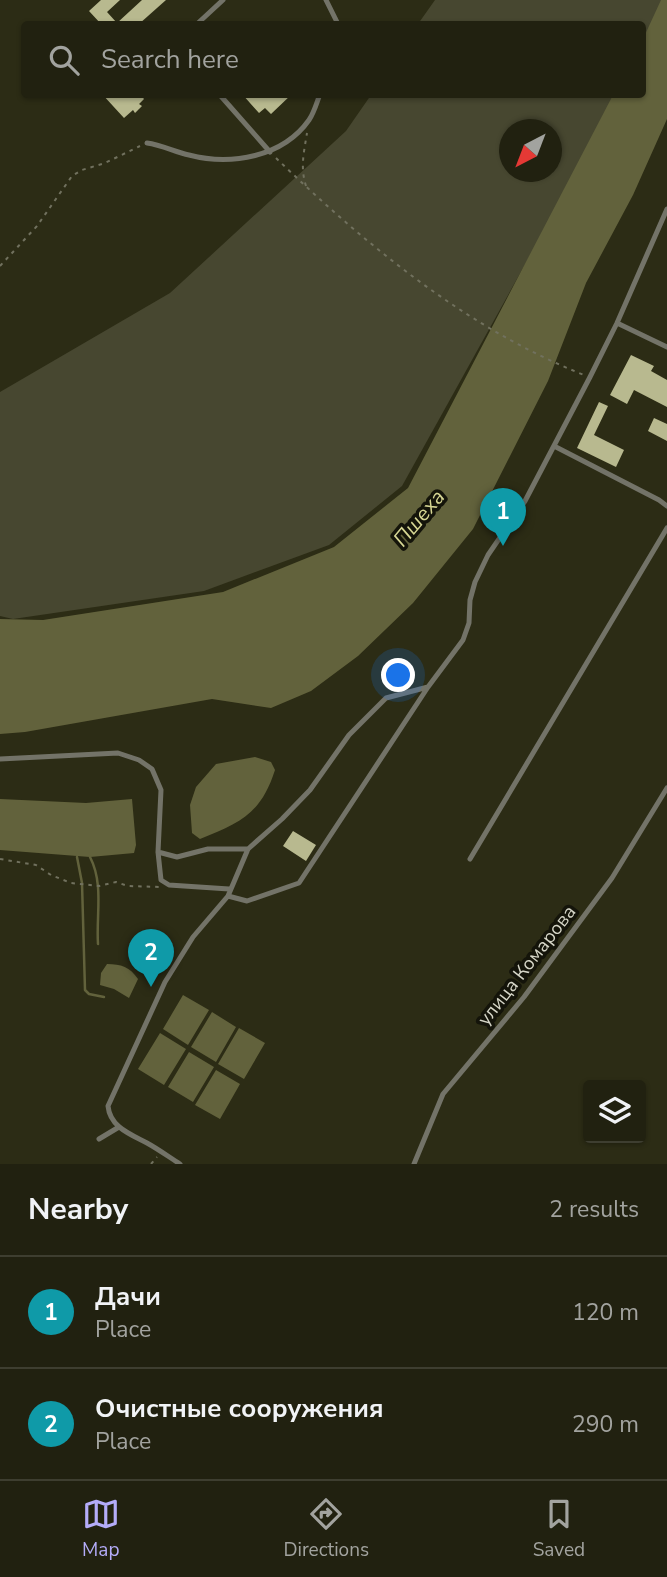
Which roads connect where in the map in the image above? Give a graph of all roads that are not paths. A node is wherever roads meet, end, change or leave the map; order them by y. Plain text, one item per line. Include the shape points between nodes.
1 (223, 0) edge
2 (327, 0) edge
3 (200, 21) edge
4 (337, 21) edge
5 (223, 98) edge
6 (318, 98) edge
7 (147, 142) road end
8 (270, 152) junction
9 (667, 209) edge
10 (617, 323) junction
11 (667, 347) edge
12 (554, 446) junction
13 (667, 506) edge
14 (667, 528) edge
15 (428, 687) junction
16 (0, 759) edge
17 (667, 788) edge
18 (248, 849) junction
19 (158, 852) junction
20 (470, 859) dead end
21 (228, 892) junction
22 (119, 1127) junction
23 (99, 1139) dead end
24 (180, 1164) edge
25 (414, 1164) edge

1 - 3 lane
2 - 4 lane
5 - 8 lane
6 - 8 lane via 310,119
7 - 8 lane via 218,159
9 - 10 lane
10 - 11 lane
10 - 12 lane
12 - 13 lane
12 - 15 lane via 479,573 463,640
14 - 20 lane
15 - 18 lane via 386,698 349,735 310,790
15 - 21 lane via 299,883 247,901
16 - 19 lane via 118,753 139,760 152,769 161,790
17 - 25 lane, улица Комарова via 604,889 524,997 443,1094
18 - 19 lane via 208,849 177,857
18 - 21 lane
19 - 21 lane via 161,880 169,886
21 - 22 lane via 193,937 148,1014 108,1106 108,1115
22 - 23 lane
22 - 24 lane

